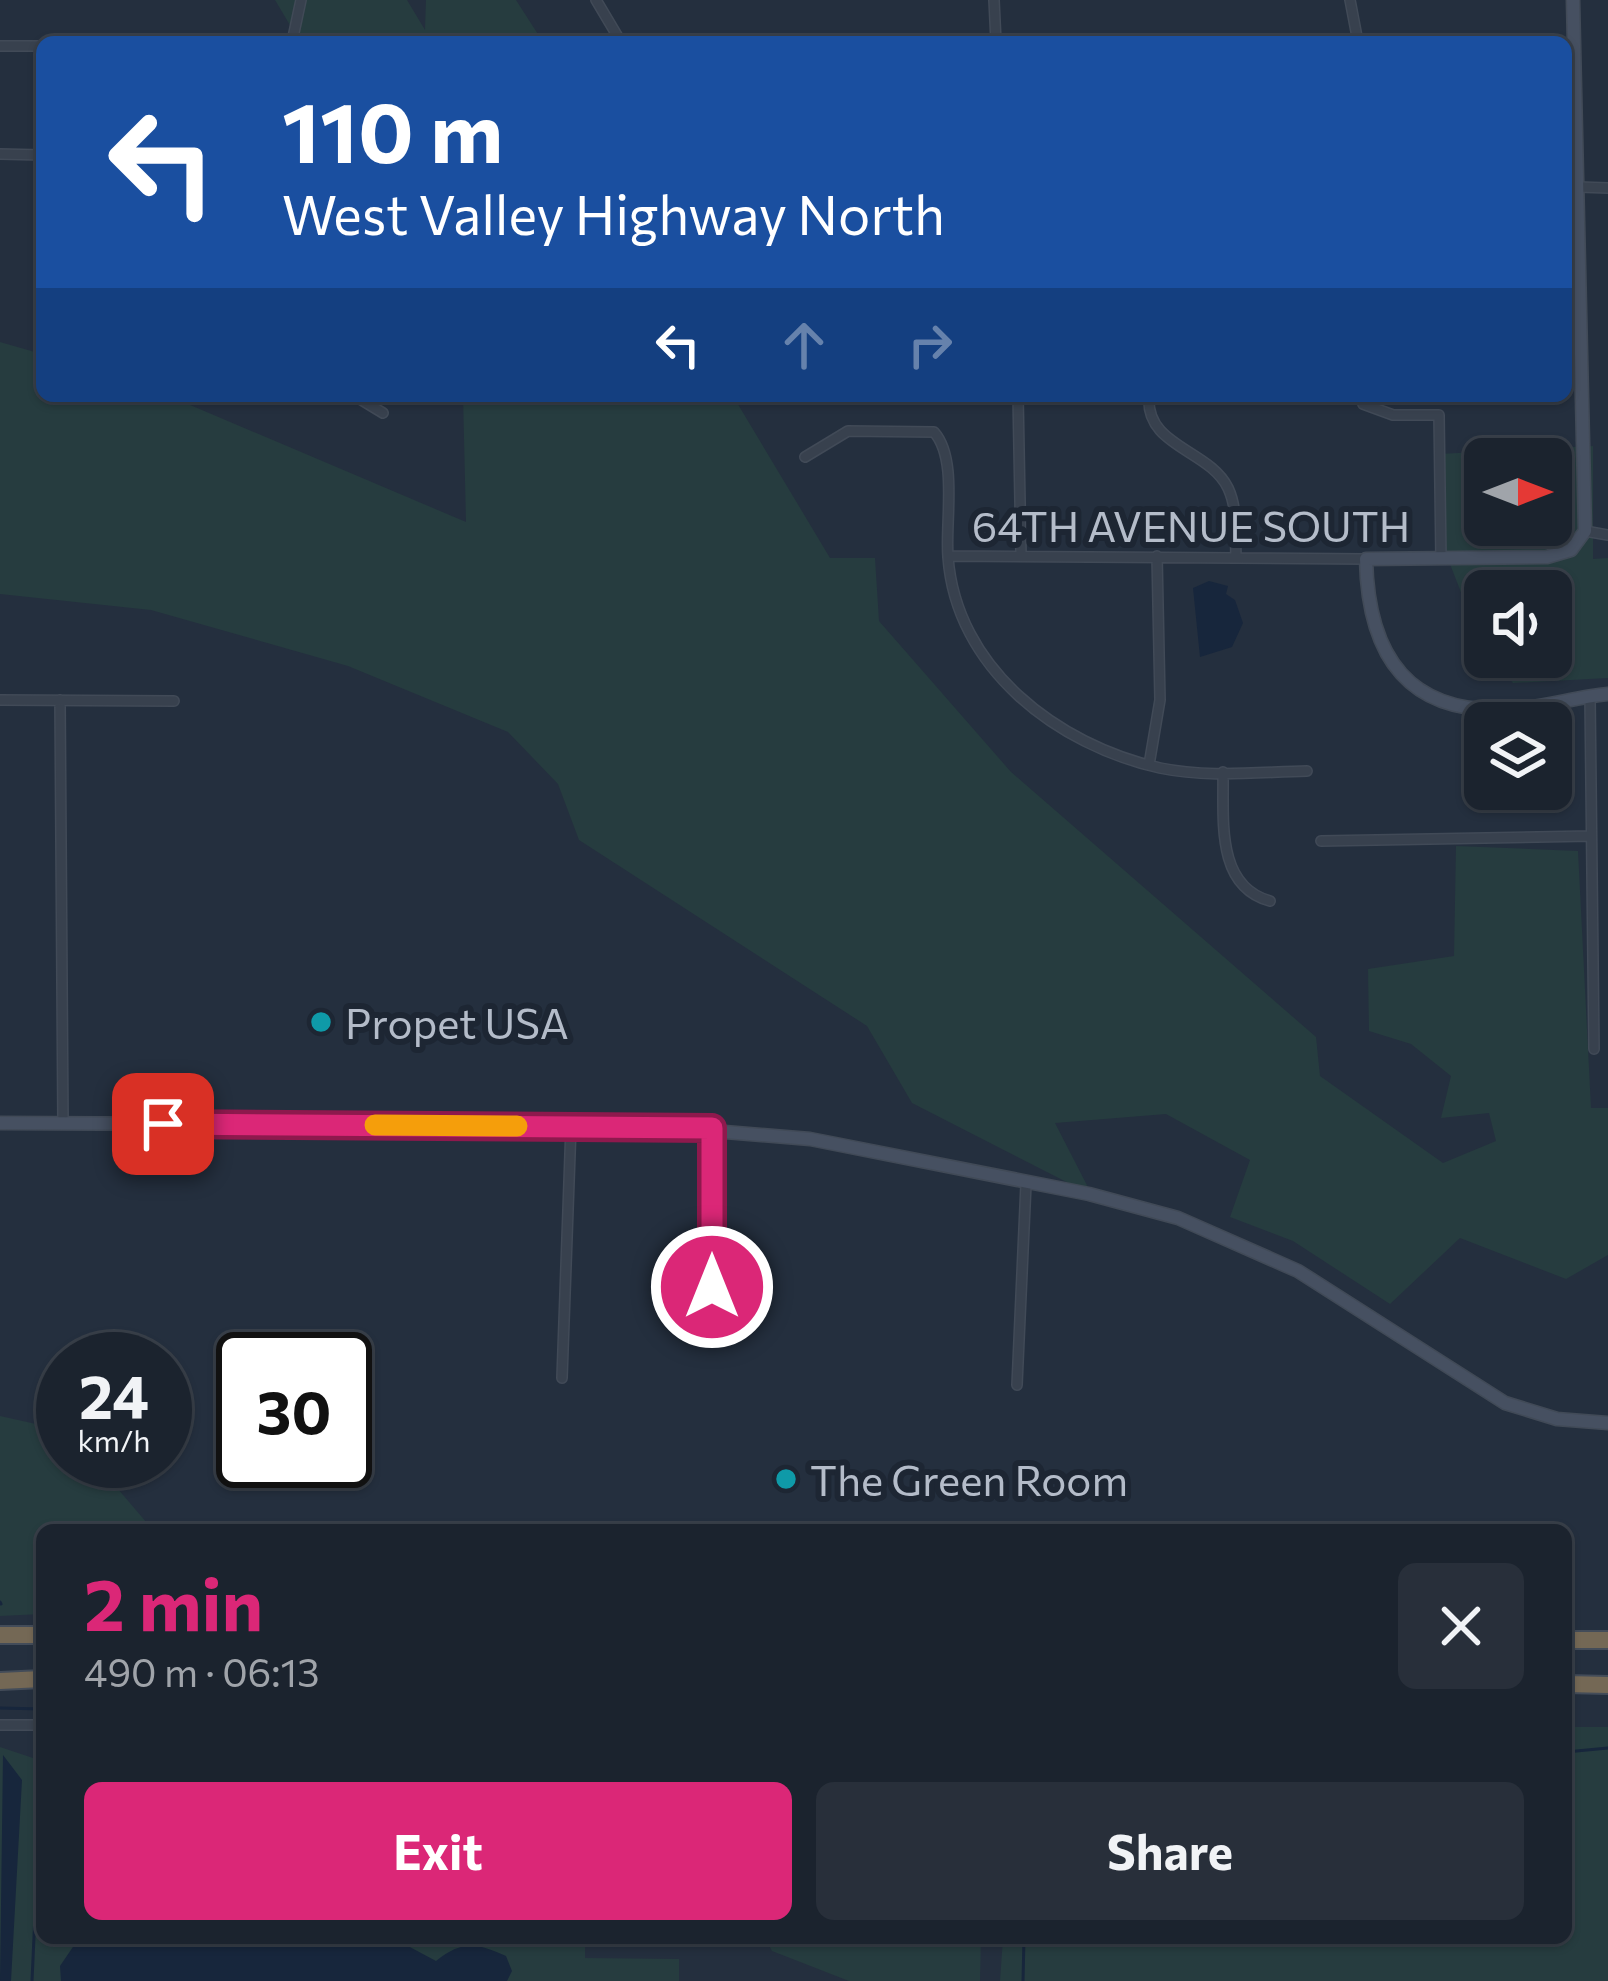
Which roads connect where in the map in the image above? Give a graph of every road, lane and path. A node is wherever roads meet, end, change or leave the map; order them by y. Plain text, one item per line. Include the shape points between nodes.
1 (301, 0) edge
2 (596, 0) edge
3 (994, 0) edge
4 (1350, 0) edge
5 (1573, 0) edge
6 (293, 36) edge
7 (617, 36) edge
8 (997, 36) edge
9 (1357, 36) edge
10 (0, 46) edge
11 (36, 46) edge
12 (0, 154) edge
13 (36, 155) edge
14 (1575, 182) edge
15 (1608, 188) edge
16 (365, 402) edge
17 (1018, 402) edge
18 (1149, 402) edge
19 (1363, 404) dead end
20 (382, 413) dead end
21 (805, 457) dead end
22 (1585, 531) junction
23 (1608, 535) edge
24 (1021, 554) junction
25 (948, 556) junction
26 (1157, 556) junction
27 (1236, 556) junction
28 (1366, 559) junction
29 (1441, 559) junction
30 (1608, 694) edge
31 (1591, 696) junction
32 (0, 700) edge
33 (60, 700) junction
34 (174, 700) dead end
35 (1149, 765) junction
36 (1223, 772) junction
37 (1307, 772) dead end
38 (1591, 836) junction
39 (1321, 841) dead end
40 (1270, 901) dead end
41 (1594, 1049) dead end
42 (0, 1123) edge
43 (63, 1123) junction
44 (571, 1126) junction
45 (712, 1128) junction
46 (1026, 1184) junction
47 (712, 1287) dead end
48 (562, 1378) dead end
49 (1017, 1385) dead end
50 (1608, 1424) edge
51 (0, 1635) edge
52 (36, 1635) edge
53 (1572, 1640) edge
54 (1608, 1640) edge
55 (0, 1678) edge
56 (36, 1678) edge
57 (1572, 1684) edge
58 (1608, 1684) edge
59 (0, 1725) edge
60 (36, 1725) edge

1 - 6 street
2 - 7 street
3 - 8 street
4 - 9 street
5 - 14 main road
10 - 11 street
12 - 13 street
14 - 15 street
14 - 22 main road
16 - 20 street
17 - 24 street
18 - 27 street via 1161,432 1226,484
19 - 29 street via 1393,415 1439,415
21 - 25 street via 848,431 934,432 945,448
22 - 23 street
22 - 29 main road, 64TH AVENUE SOUTH via 1575,547 1539,558
24 - 25 street, 64TH AVENUE SOUTH
24 - 26 street, 64TH AVENUE SOUTH
25 - 35 street via 962,623 1019,699 1110,753
26 - 27 street, 64TH AVENUE SOUTH
26 - 35 street via 1160,700
27 - 28 street, 64TH AVENUE SOUTH
28 - 29 main road, 64TH AVENUE SOUTH
28 - 31 main road via 1381,644 1409,684 1455,705 1513,709
30 - 31 main road
31 - 38 street
32 - 33 street
33 - 34 street
33 - 43 street
35 - 36 street
36 - 37 street
36 - 40 street via 1228,860 1249,892
38 - 39 street
38 - 41 street
42 - 43 main road
43 - 44 main road
44 - 45 main road
44 - 48 street
45 - 46 main road via 810,1139
45 - 47 street
46 - 49 street
46 - 50 main road via 1138,1205 1224,1234 1298,1271 1493,1396 1557,1419
51 - 52 highway
53 - 54 highway
55 - 56 highway
57 - 58 highway
59 - 60 street

